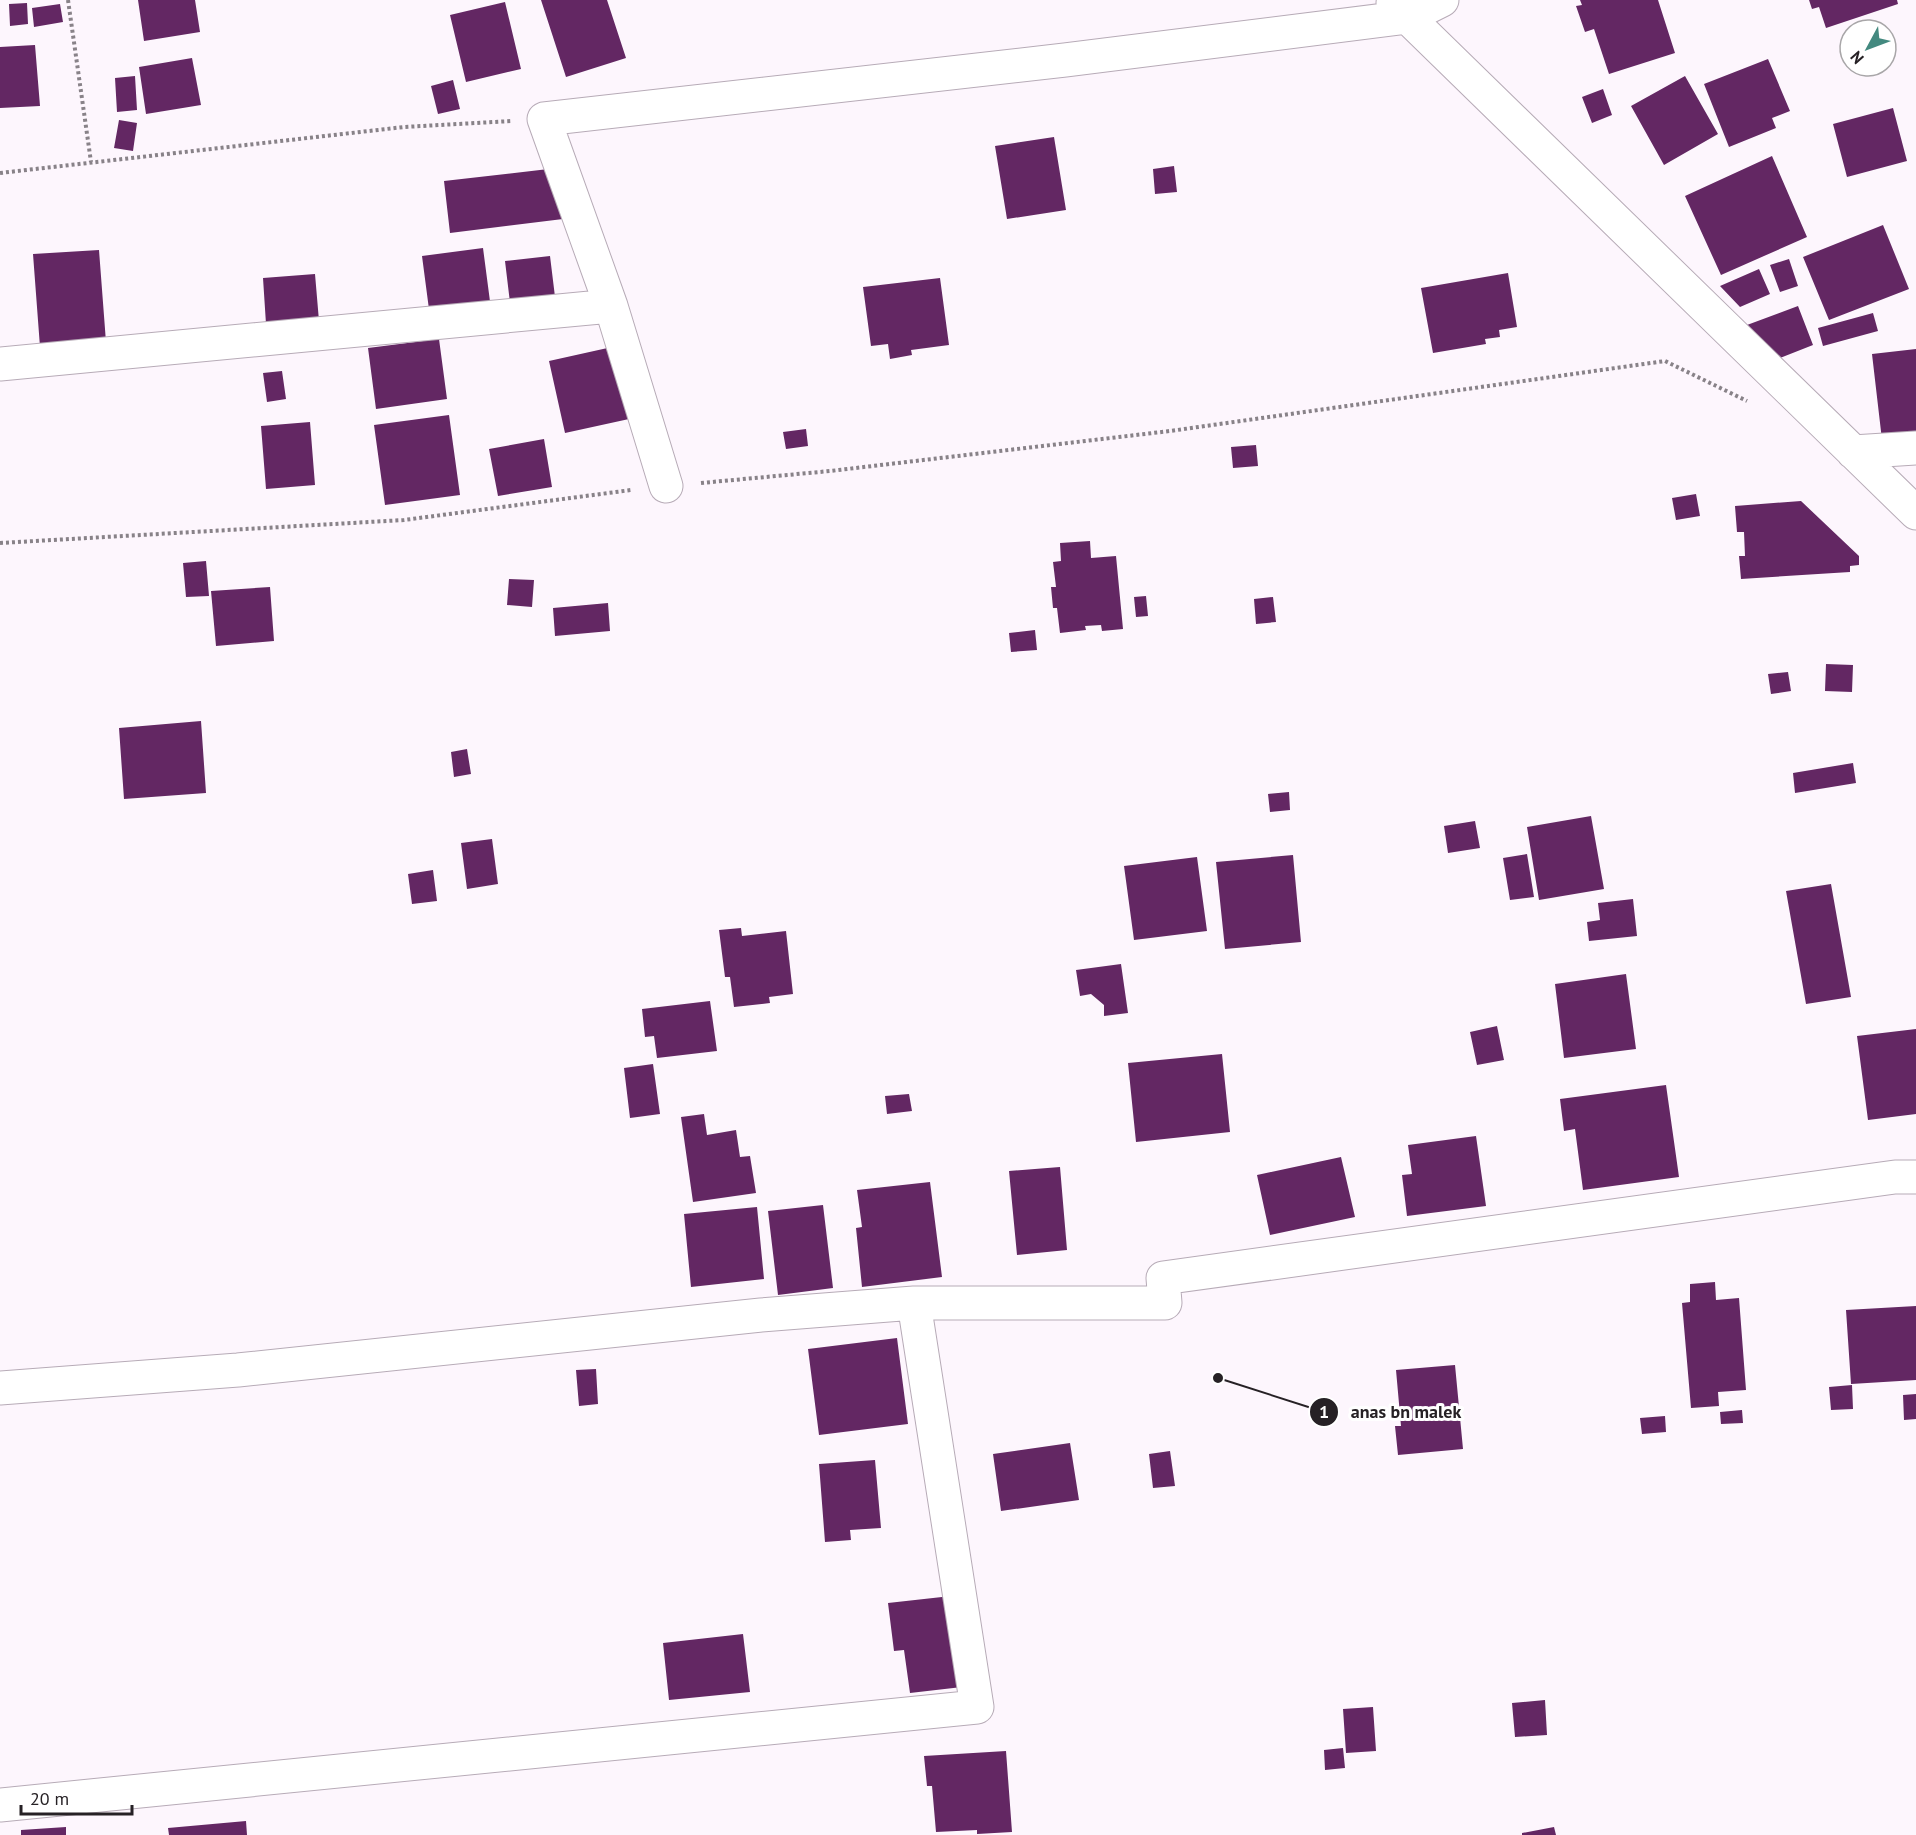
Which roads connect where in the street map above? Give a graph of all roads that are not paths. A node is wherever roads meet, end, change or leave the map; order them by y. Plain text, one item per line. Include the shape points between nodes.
1 (1442, 0) edge
2 (1399, 9) edge
3 (610, 306) junction
4 (0, 364) edge
5 (1916, 448) edge
6 (1853, 452) junction
7 (666, 486) road end
8 (1916, 513) edge
9 (1916, 1176) edge
10 (914, 1303) junction
11 (0, 1388) edge
12 (0, 1804) edge

1 - 2 street
2 - 3 street via 1077,58 544,119
2 - 6 street
3 - 4 street
3 - 7 street
5 - 6 street
6 - 8 street
9 - 10 street via 1163,1278 1165,1303
10 - 11 street via 761,1315 238,1370
10 - 12 street via 977,1707

